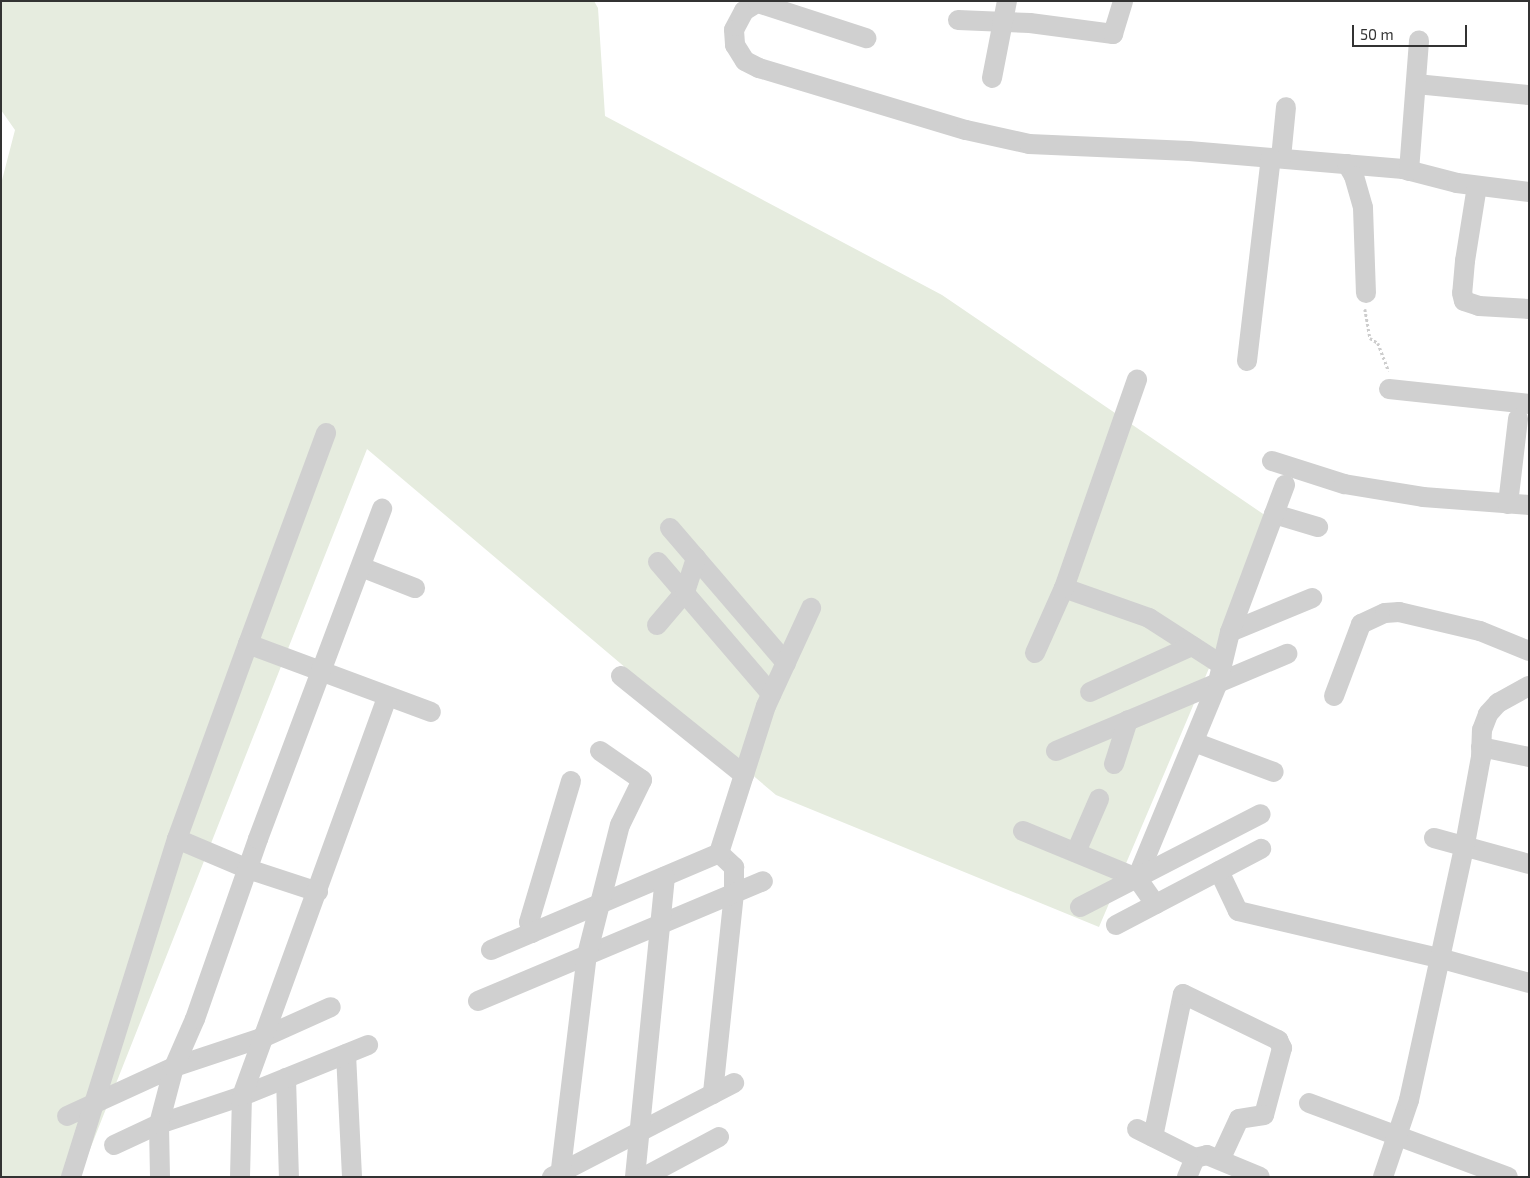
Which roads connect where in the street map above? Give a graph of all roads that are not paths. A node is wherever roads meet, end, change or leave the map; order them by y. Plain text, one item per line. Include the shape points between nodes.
1 (1007, 1) edge
2 (1123, 1) edge
3 (748, 4) edge
4 (958, 20) dead end
5 (1003, 22) junction
6 (866, 38) dead end
7 (1419, 40) dead end
8 (992, 78) dead end
9 (1416, 84) junction
10 (1529, 95) edge
11 (1286, 107) dead end
12 (1276, 158) junction
13 (1347, 164) junction
14 (1409, 171) junction
15 (1477, 186) junction
16 (1529, 192) edge
17 (1366, 293) road end
18 (1529, 309) edge
19 (1248, 361) dead end
20 (1137, 378) dead end
21 (1389, 389) road end
22 (1523, 412) edge
23 (326, 433) dead end
24 (1272, 461) dead end
25 (1285, 485) dead end
26 (1508, 504) junction
27 (1529, 506) edge
28 (382, 509) dead end
29 (1274, 514) junction
30 (1318, 527) dead end
31 (670, 528) dead end
32 (696, 558) junction
33 (658, 562) dead end
34 (361, 567) junction
35 (415, 588) dead end
36 (1064, 588) junction
37 (684, 592) junction
38 (1312, 598) dead end
39 (734, 603) junction
40 (811, 608) dead end
41 (657, 625) dead end
42 (1230, 632) junction
43 (719, 633) junction
44 (248, 644) junction
45 (1192, 646) junction
46 (1529, 651) edge
47 (1035, 653) dead end
48 (1288, 654) dead end
49 (786, 663) junction
50 (322, 671) junction
51 (1220, 674) junction
52 (621, 676) dead end
53 (1529, 686) edge
54 (1090, 692) dead end
55 (771, 694) junction
56 (1334, 696) dead end
57 (387, 697) junction
58 (431, 712) dead end
59 (1128, 720) junction
60 (1194, 742) junction
61 (1481, 747) junction
62 (600, 751) dead end
63 (1056, 751) dead end
64 (1529, 757) edge
65 (1114, 764) dead end
66 (1274, 772) dead end
67 (744, 775) junction
68 (571, 781) dead end
69 (1099, 799) dead end
70 (1261, 814) dead end
71 (1023, 830) dead end
72 (1434, 838) dead end
73 (176, 839) junction
74 (1465, 844) junction
75 (1261, 849) dead end
76 (1076, 852) junction
77 (719, 853) junction
78 (1529, 864) edge
79 (248, 869) junction
80 (1219, 871) junction
81 (665, 876) junction
82 (1137, 878) junction
83 (763, 881) dead end
84 (318, 892) junction
85 (734, 893) junction
86 (602, 902) junction
87 (1156, 904) junction
88 (1080, 907) dead end
89 (660, 924) junction
90 (1116, 925) dead end
91 (532, 932) junction
92 (491, 950) dead end
93 (587, 955) junction
94 (1439, 958) junction
95 (1529, 983) edge
96 (478, 1000) dead end
97 (331, 1007) dead end
98 (264, 1036) junction
99 (368, 1045) dead end
100 (346, 1054) junction
101 (174, 1068) junction
102 (286, 1078) junction
103 (734, 1083) dead end
104 (713, 1094) junction
105 (242, 1096) junction
106 (92, 1104) junction
107 (1309, 1104) dead end
108 (67, 1116) dead end
109 (159, 1124) junction
110 (638, 1132) junction
111 (1396, 1136) junction
112 (719, 1137) dead end
113 (114, 1145) dead end
114 (1195, 1158) junction
115 (1221, 1158) junction
116 (558, 1175) edge
117 (71, 1177) edge
118 (160, 1177) edge
119 (240, 1177) edge
120 (289, 1177) edge
121 (352, 1177) edge
122 (635, 1177) edge
123 (644, 1177) edge
124 (1187, 1177) edge
125 (1260, 1177) edge
126 (1383, 1177) edge
127 (1508, 1177) edge

1 - 5 street
2 - 5 street via 1113,34
3 - 6 street
3 - 12 street via 734,30 736,45 745,61 966,130 1029,144
4 - 5 street
5 - 8 street
7 - 9 street
9 - 10 street
9 - 14 street
11 - 12 street
12 - 13 street
12 - 19 street
13 - 14 street
13 - 17 street via 1363,208
14 - 15 street
15 - 16 street
15 - 18 street via 1465,261 1464,301 1479,306
20 - 36 street
21 - 22 street
22 - 26 street
23 - 44 street
24 - 26 street via 1344,484 1422,497
25 - 29 street
26 - 27 street
28 - 34 street
29 - 30 street
29 - 42 street
31 - 32 street
32 - 37 street
32 - 39 street
33 - 37 street
34 - 35 street
34 - 50 street
36 - 45 street via 1149,618
36 - 47 street
37 - 41 street
37 - 43 street
38 - 42 street
39 - 43 street
39 - 49 street
40 - 49 street
42 - 51 street
43 - 55 street
44 - 50 street
44 - 73 street
45 - 51 street
45 - 54 street
46 - 56 street via 1480,631 1399,612 1385,613 1361,624
48 - 51 street
49 - 55 street
50 - 57 street
50 - 79 street
51 - 59 street
51 - 60 street
52 - 67 street
53 - 61 street via 1498,703 1488,714 1482,730
55 - 67 street
57 - 58 street
57 - 84 street
59 - 63 street
59 - 65 street
60 - 66 street
60 - 82 street
61 - 64 street
61 - 74 street
62 - 86 street via 642,780 620,825
67 - 77 street
68 - 91 street via 529,922
69 - 76 street
70 - 82 street
71 - 76 street
72 - 74 street
73 - 79 street
73 - 106 street
74 - 78 street
74 - 94 street
75 - 80 street
76 - 82 street
77 - 81 street
77 - 85 street via 734,867
79 - 84 street
79 - 101 street via 195,1019
80 - 87 street
80 - 94 street via 1238,911
81 - 86 street
81 - 89 street
82 - 87 street
82 - 88 street
83 - 85 street
84 - 98 street
85 - 89 street
85 - 104 street
86 - 91 street
86 - 93 street
87 - 90 street
89 - 93 street
89 - 110 street
91 - 92 street
93 - 96 street
93 - 116 street
94 - 95 street
94 - 111 street via 1409,1100
97 - 98 street
98 - 101 street
98 - 105 street
99 - 100 street
100 - 102 street
100 - 121 street
101 - 106 street
101 - 109 street
102 - 105 street
102 - 120 street
103 - 104 street
104 - 110 street
105 - 109 street
105 - 119 street
106 - 108 street
106 - 117 street
107 - 111 street
109 - 113 street
109 - 118 street
110 - 116 street
110 - 122 street
111 - 126 street
111 - 127 street
112 - 123 street
114 - 115 street via 1207,1155
114 - 115 street via 1145,1133 1182,994 1278,1040 1282,1048 1264,1115 1239,1119
114 - 124 street
115 - 125 street

